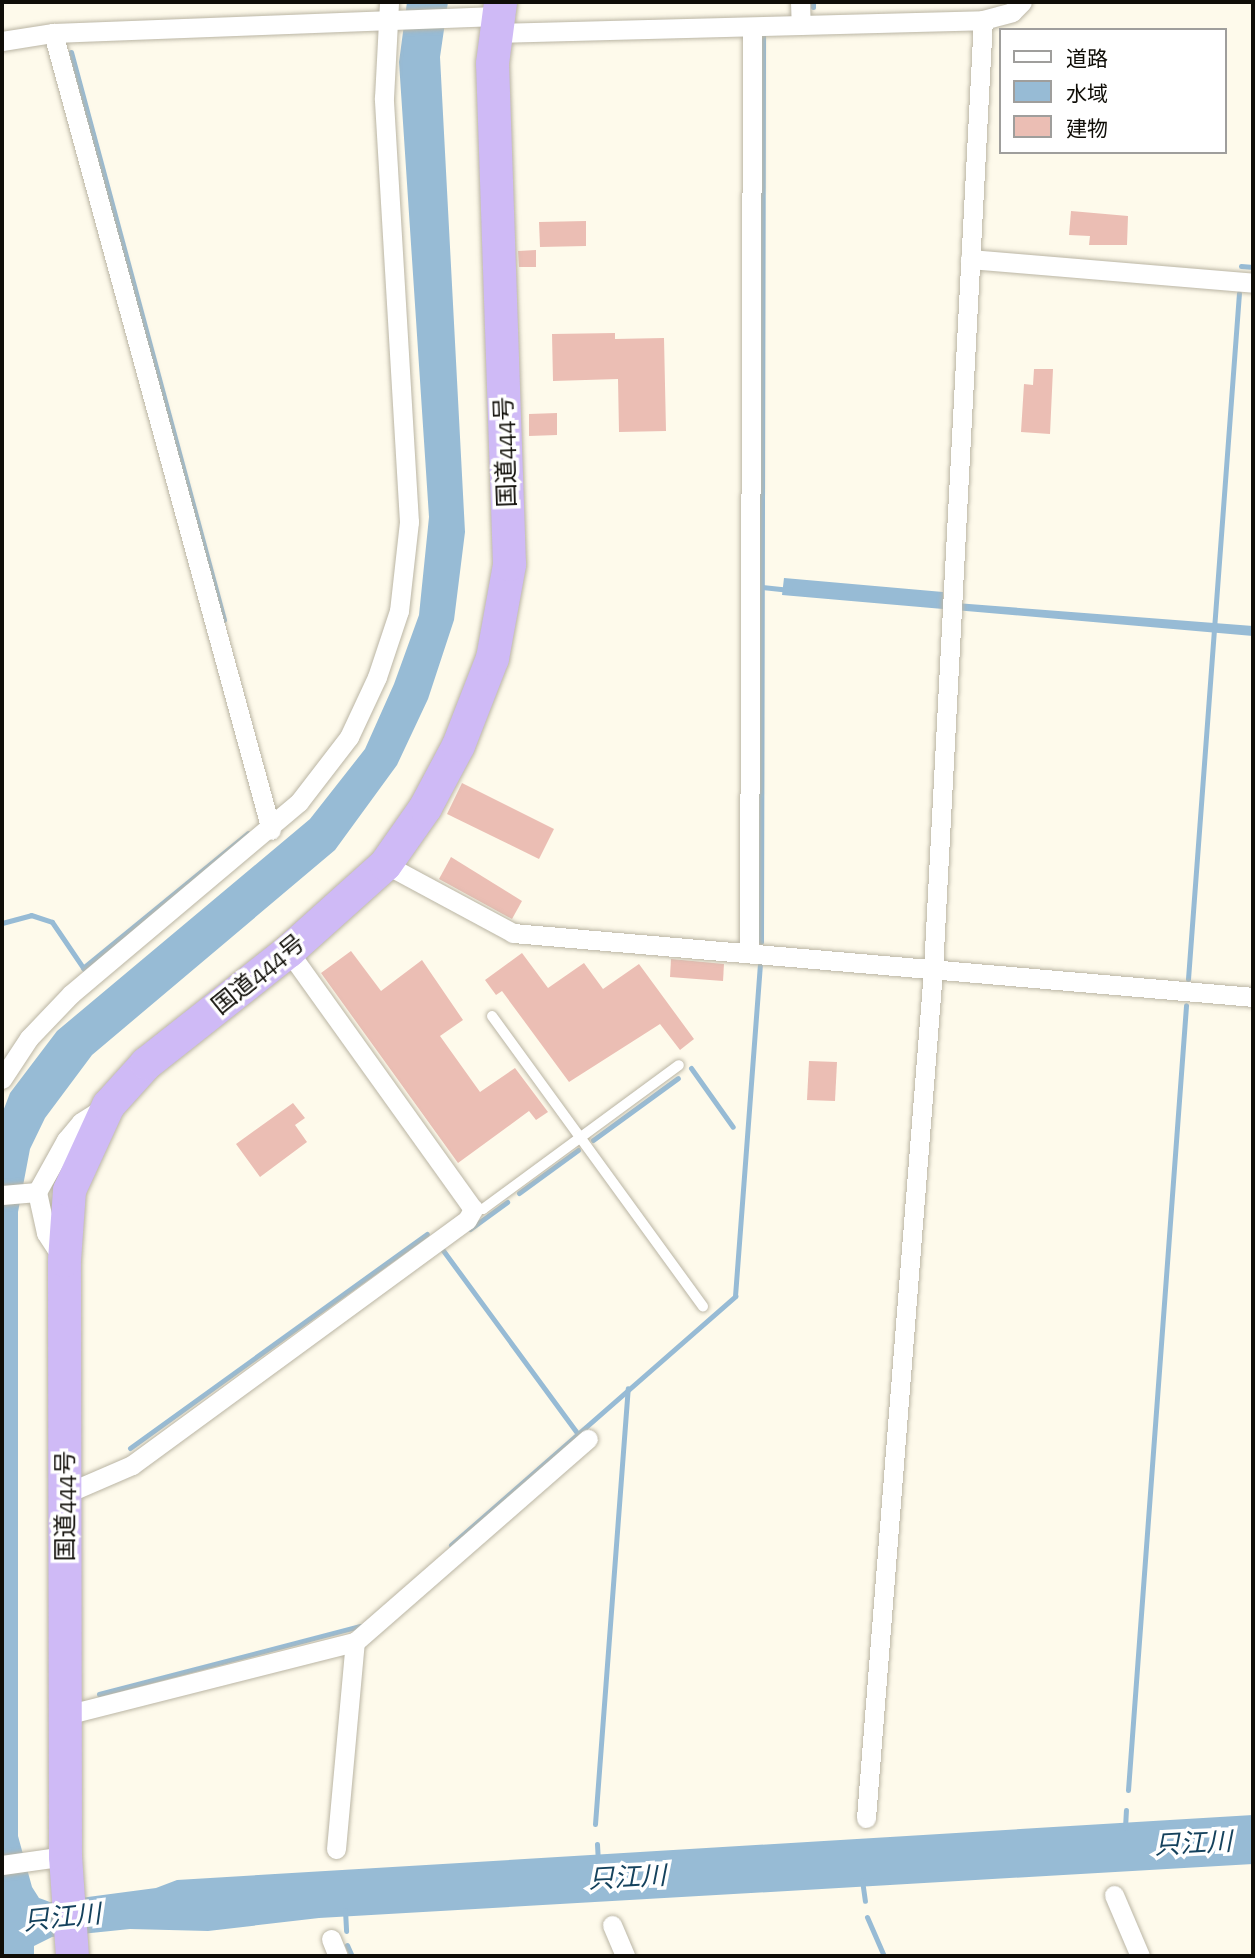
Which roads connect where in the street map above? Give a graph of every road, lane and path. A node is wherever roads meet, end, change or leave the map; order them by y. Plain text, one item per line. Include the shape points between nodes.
1 (800, 2) edge
2 (1022, 2) edge
3 (387, 15) edge
4 (497, 17) edge
5 (983, 20) junction
6 (801, 25) junction
7 (751, 27) junction
8 (54, 33) junction
9 (2, 41) edge
10 (970, 259) junction
11 (1253, 283) edge
12 (271, 830) junction
13 (385, 864) junction
14 (288, 951) junction
15 (749, 952) junction
16 (933, 970) junction
17 (1253, 997) edge
18 (492, 1016) dead end
19 (679, 1065) dead end
20 (2, 1079) edge
21 (108, 1105) junction
22 (580, 1138) junction
23 (34, 1192) junction
24 (2, 1195) edge
25 (473, 1209) junction
26 (64, 1260) junction
27 (703, 1306) dead end
28 (588, 1439) dead end
29 (65, 1494) junction
30 (355, 1643) junction
31 (66, 1715) junction
32 (866, 1818) dead end
33 (336, 1849) dead end
34 (50, 1859) junction
35 (2, 1865) edge
36 (1114, 1895) dead end
37 (612, 1925) dead end
38 (72, 1956) edge
39 (625, 1956) edge
40 (1140, 1956) edge

1 - 6 street
2 - 5 street via 1012,12
3 - 4 street
3 - 8 street
3 - 12 street via 409,522 399,611 349,737
4 - 7 street
4 - 13 highway, 国道444号 via 509,564 492,658 458,745 425,807
5 - 6 street
5 - 10 street
6 - 7 street
7 - 15 street
8 - 9 street
8 - 12 street
10 - 11 street
10 - 16 street
12 - 20 street via 90,979 29,1038
13 - 14 highway, 国道444号
13 - 15 street via 513,933
14 - 21 highway, 国道444号 via 146,1063
14 - 25 street
15 - 16 street
16 - 17 street
16 - 32 street
18 - 22 lane
19 - 22 lane
21 - 23 street via 81,1122
21 - 26 highway, 国道444号 via 69,1189
22 - 25 lane via 483,1209
22 - 27 lane
23 - 24 street
23 - 26 street via 46,1233
25 - 29 street via 467,1220 132,1465
26 - 29 highway, 国道444号
28 - 30 street
29 - 31 highway, 国道444号
30 - 31 street
30 - 33 street
31 - 34 highway, 国道444号
34 - 35 street
34 - 38 highway, 国道444号
36 - 40 street
37 - 39 street

